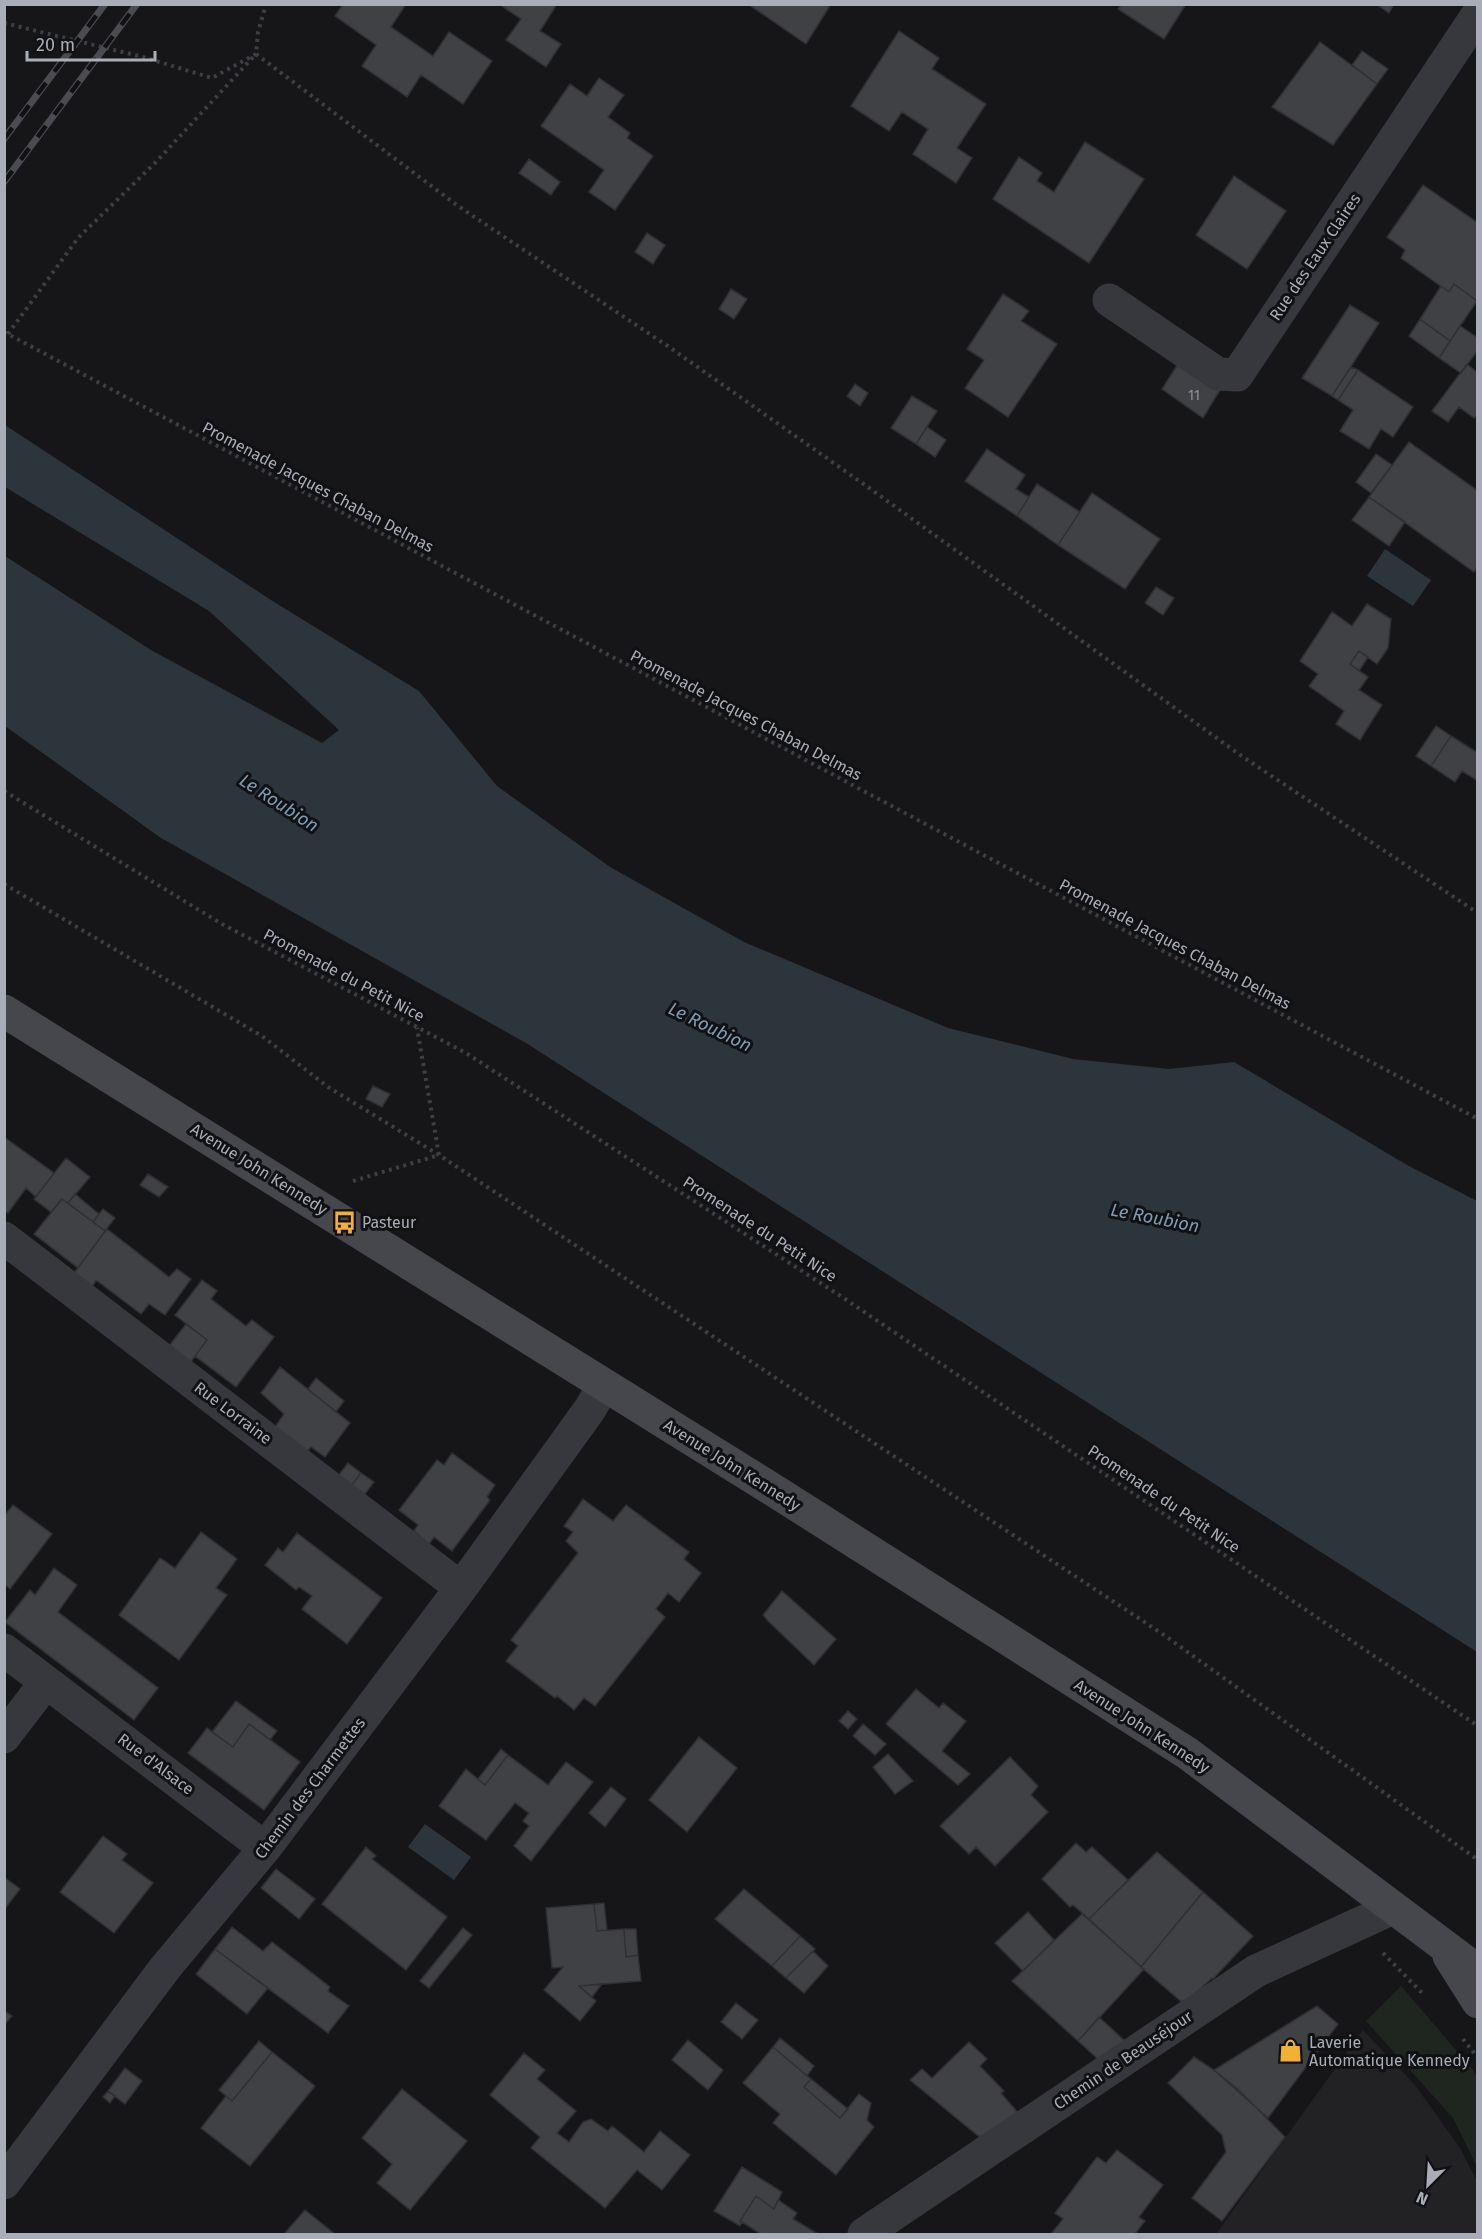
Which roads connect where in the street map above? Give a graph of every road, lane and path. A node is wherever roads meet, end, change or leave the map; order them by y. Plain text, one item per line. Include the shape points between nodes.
1 (266, 4) edge
2 (1478, 14) edge
3 (4, 23) edge
4 (256, 54) junction
5 (1109, 300) dead end
6 (6, 333) edge
7 (4, 791) edge
8 (4, 884) edge
9 (1478, 913) edge
10 (4, 1011) edge
11 (417, 1028) junction
12 (1478, 1119) edge
13 (439, 1155) junction
14 (364, 1177) dead end
15 (4, 1238) edge
16 (604, 1385) junction
17 (461, 1588) junction
18 (4, 1650) edge
19 (46, 1682) junction
20 (1478, 1726) edge
21 (4, 1737) edge
22 (265, 1848) junction
23 (1478, 1860) edge
24 (1393, 1908) junction
25 (1442, 1945) junction
26 (1478, 1971) edge
27 (1478, 2002) edge
28 (4, 2182) edge
29 (864, 2235) edge

1 - 4 path
2 - 5 street, Rue des Eaux Claires via 1237,375 1218,374
3 - 4 path via 212,78
4 - 6 path via 156,162 78,238
4 - 9 path via 458,206 872,490 1243,757
6 - 12 path, Promenade Jacques Chaban Delmas
7 - 11 path, Promenade du Petit Nice via 222,924
8 - 13 path via 262,1036 328,1087
10 - 16 main road, Avenue John Kennedy
11 - 13 path
11 - 20 path, Promenade du Petit Nice via 466,1053 845,1299
13 - 14 path
13 - 23 path via 1161,1633
15 - 17 street, Rue Lorraine
16 - 17 street, Chemin des Charmettes
16 - 24 main road, Avenue John Kennedy via 1187,1753
17 - 22 street, Chemin des Charmettes
18 - 19 street, Rue d'Alsace
19 - 21 street
19 - 22 street, Rue d'Alsace
22 - 28 street, Chemin des Charmettes via 165,1968
24 - 25 main road, Avenue John Kennedy
24 - 29 street, Chemin de Beauséjour via 1256,1971
25 - 26 main road, Avenue John Kennedy
25 - 27 main road, Avenue John Kennedy

